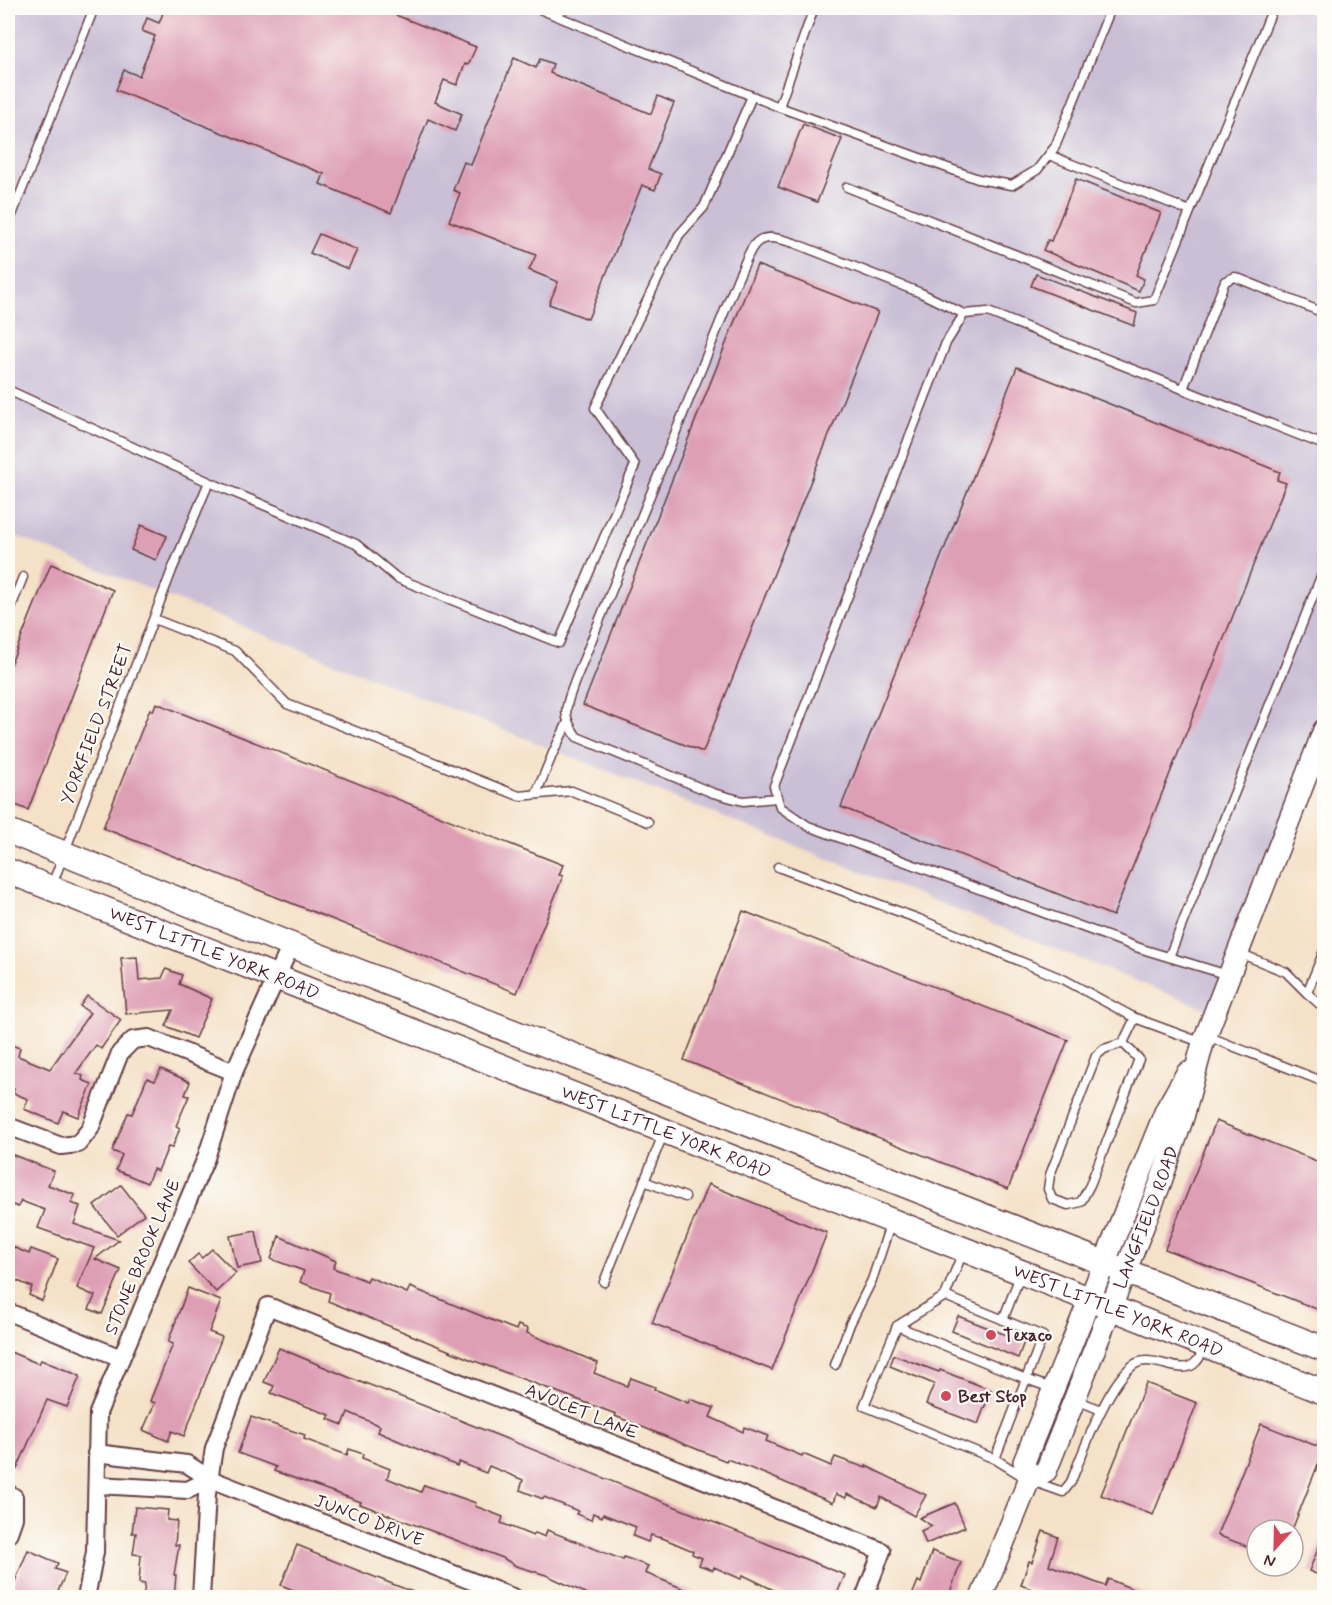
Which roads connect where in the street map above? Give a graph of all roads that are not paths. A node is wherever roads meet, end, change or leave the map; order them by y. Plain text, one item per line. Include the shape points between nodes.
1 (94, 8) edge
2 (537, 8) edge
3 (814, 8) edge
4 (1111, 8) edge
5 (1273, 8) edge
6 (752, 96) junction
7 (779, 107) junction
8 (1049, 155) junction
9 (847, 187) dead end
10 (1190, 211) junction
11 (8, 225) edge
12 (1324, 313) edge
13 (964, 314) junction
14 (1183, 389) junction
15 (8, 390) edge
16 (1324, 445) edge
17 (209, 482) junction
18 (1324, 568) edge
19 (23, 577) dead end
20 (8, 615) edge
21 (154, 619) junction
22 (567, 724) junction
23 (1324, 730) edge
24 (536, 794) junction
25 (777, 798) junction
26 (648, 822) dead end
27 (8, 831) edge
28 (64, 853) junction
29 (778, 867) dead end
30 (8, 871) edge
31 (51, 889) junction
32 (291, 945) junction
33 (1324, 951) edge
34 (1239, 952) junction
35 (1168, 957) junction
36 (1230, 976) junction
37 (276, 978) junction
38 (1307, 993) junction
39 (1324, 1008) edge
40 (1134, 1018) junction
41 (1205, 1039) junction
42 (1123, 1043) junction
43 (581, 1058) junction
44 (234, 1072) junction
45 (1324, 1082) edge
46 (568, 1094) junction
47 (8, 1126) edge
48 (664, 1132) junction
49 (841, 1160) junction
50 (644, 1181) junction
51 (828, 1196) junction
52 (685, 1197) dead end
53 (891, 1221) junction
54 (963, 1250) junction
55 (1115, 1267) junction
56 (1021, 1273) junction
57 (604, 1282) dead end
58 (945, 1296) junction
59 (1100, 1304) junction
60 (8, 1312) edge
61 (1003, 1320) junction
62 (897, 1326) junction
63 (1206, 1345) junction
64 (1324, 1349) edge
65 (121, 1358) junction
66 (835, 1365) dead end
67 (1026, 1379) junction
68 (1324, 1392) edge
69 (1064, 1394) junction
70 (1101, 1410) junction
71 (96, 1453) junction
72 (995, 1459) junction
73 (1027, 1471) junction
74 (210, 1479) junction
75 (97, 1485) junction
76 (11, 1495) edge
77 (8, 1535) edge
78 (86, 1598) edge
79 (201, 1598) edge
80 (515, 1598) edge
81 (864, 1598) edge
82 (981, 1598) edge

1 - 11 lane
2 - 6 lane
3 - 7 lane
4 - 8 lane
5 - 10 lane
6 - 7 lane
6 - 17 lane via 704,207 679,235 595,408 635,465 559,643 397,578 356,543
7 - 8 lane via 978,179 1012,185 1037,170
8 - 10 lane
9 - 10 lane via 1136,303 1154,300
12 - 14 lane via 1234,277 1225,281
13 - 14 lane via 988,312
13 - 22 lane via 921,293 774,236 760,239 753,246 574,681 565,709
13 - 25 lane via 946,343 774,786
14 - 16 lane
15 - 17 lane
17 - 21 lane, YORKFIELD STREET
18 - 35 lane
19 - 20 lane
21 - 24 lane via 235,651 287,704 519,796
21 - 28 lane, YORKFIELD STREET
22 - 24 lane
22 - 25 lane via 577,736 713,793 743,801
23 - 34 street, LANGFIELD ROAD
24 - 26 lane via 572,791
25 - 35 lane via 780,807 808,826
27 - 28 main road, WEST LITTLE YORK ROAD
28 - 31 lane, YORKFIELD STREET
28 - 32 main road, WEST LITTLE YORK ROAD
29 - 40 lane via 919,919 1065,980
30 - 31 main road, WEST LITTLE YORK ROAD
31 - 37 main road, WEST LITTLE YORK ROAD
32 - 37 street, STONE BROOK LANE
32 - 43 main road, WEST LITTLE YORK ROAD
33 - 38 lane
34 - 36 street, LANGFIELD ROAD
34 - 38 lane via 1286,972
35 - 36 lane
36 - 41 street, LANGFIELD ROAD
37 - 44 street, STONE BROOK LANE
37 - 46 main road, WEST LITTLE YORK ROAD
38 - 39 lane
40 - 41 lane
40 - 42 lane
41 - 45 lane
41 - 55 street, LANGFIELD ROAD via 1160,1184
42 - 42 lane via 1139,1059 1090,1185 1082,1202 1068,1205 1052,1199 1048,1190 1050,1175 1096,1056
43 - 46 main road
43 - 49 main road, WEST LITTLE YORK ROAD
44 - 47 street via 149,1038 133,1040 120,1053 90,1129 78,1144 61,1146
44 - 65 street, STONE BROOK LANE via 206,1158
46 - 48 main road, WEST LITTLE YORK ROAD
48 - 50 lane
48 - 51 main road, WEST LITTLE YORK ROAD
49 - 51 main road
49 - 55 main road, WEST LITTLE YORK ROAD
50 - 52 lane
50 - 57 lane
51 - 53 main road, WEST LITTLE YORK ROAD
53 - 54 main road, WEST LITTLE YORK ROAD
53 - 66 lane via 872,1280
54 - 56 main road, WEST LITTLE YORK ROAD
54 - 58 lane
55 - 59 street, LANGFIELD ROAD
55 - 64 main road, WEST LITTLE YORK ROAD
56 - 59 main road, WEST LITTLE YORK ROAD
56 - 61 lane
58 - 61 lane
58 - 62 lane
59 - 63 main road, WEST LITTLE YORK ROAD
59 - 69 street, LANGFIELD ROAD
60 - 65 street
61 - 67 lane via 1043,1336
62 - 67 lane
62 - 72 lane via 864,1406
63 - 68 main road, WEST LITTLE YORK ROAD
63 - 70 lane via 1198,1361 1182,1369 1149,1360 1136,1363 1127,1370
65 - 71 street, STONE BROOK LANE via 98,1413
67 - 69 lane
67 - 72 lane
69 - 70 lane
69 - 73 street, LANGFIELD ROAD via 1046,1471
70 - 73 lane via 1071,1482 1063,1492
71 - 74 street, JUNCO DRIVE via 187,1464
71 - 75 street, STONE BROOK LANE
72 - 73 lane
73 - 82 street, LANGFIELD ROAD
74 - 75 street via 188,1490
74 - 79 street
74 - 80 street, JUNCO DRIVE
74 - 81 street, AVOCET LANE via 214,1448 268,1306 882,1551
75 - 78 street, STONE BROOK LANE via 95,1552
76 - 77 street via 14,1518

